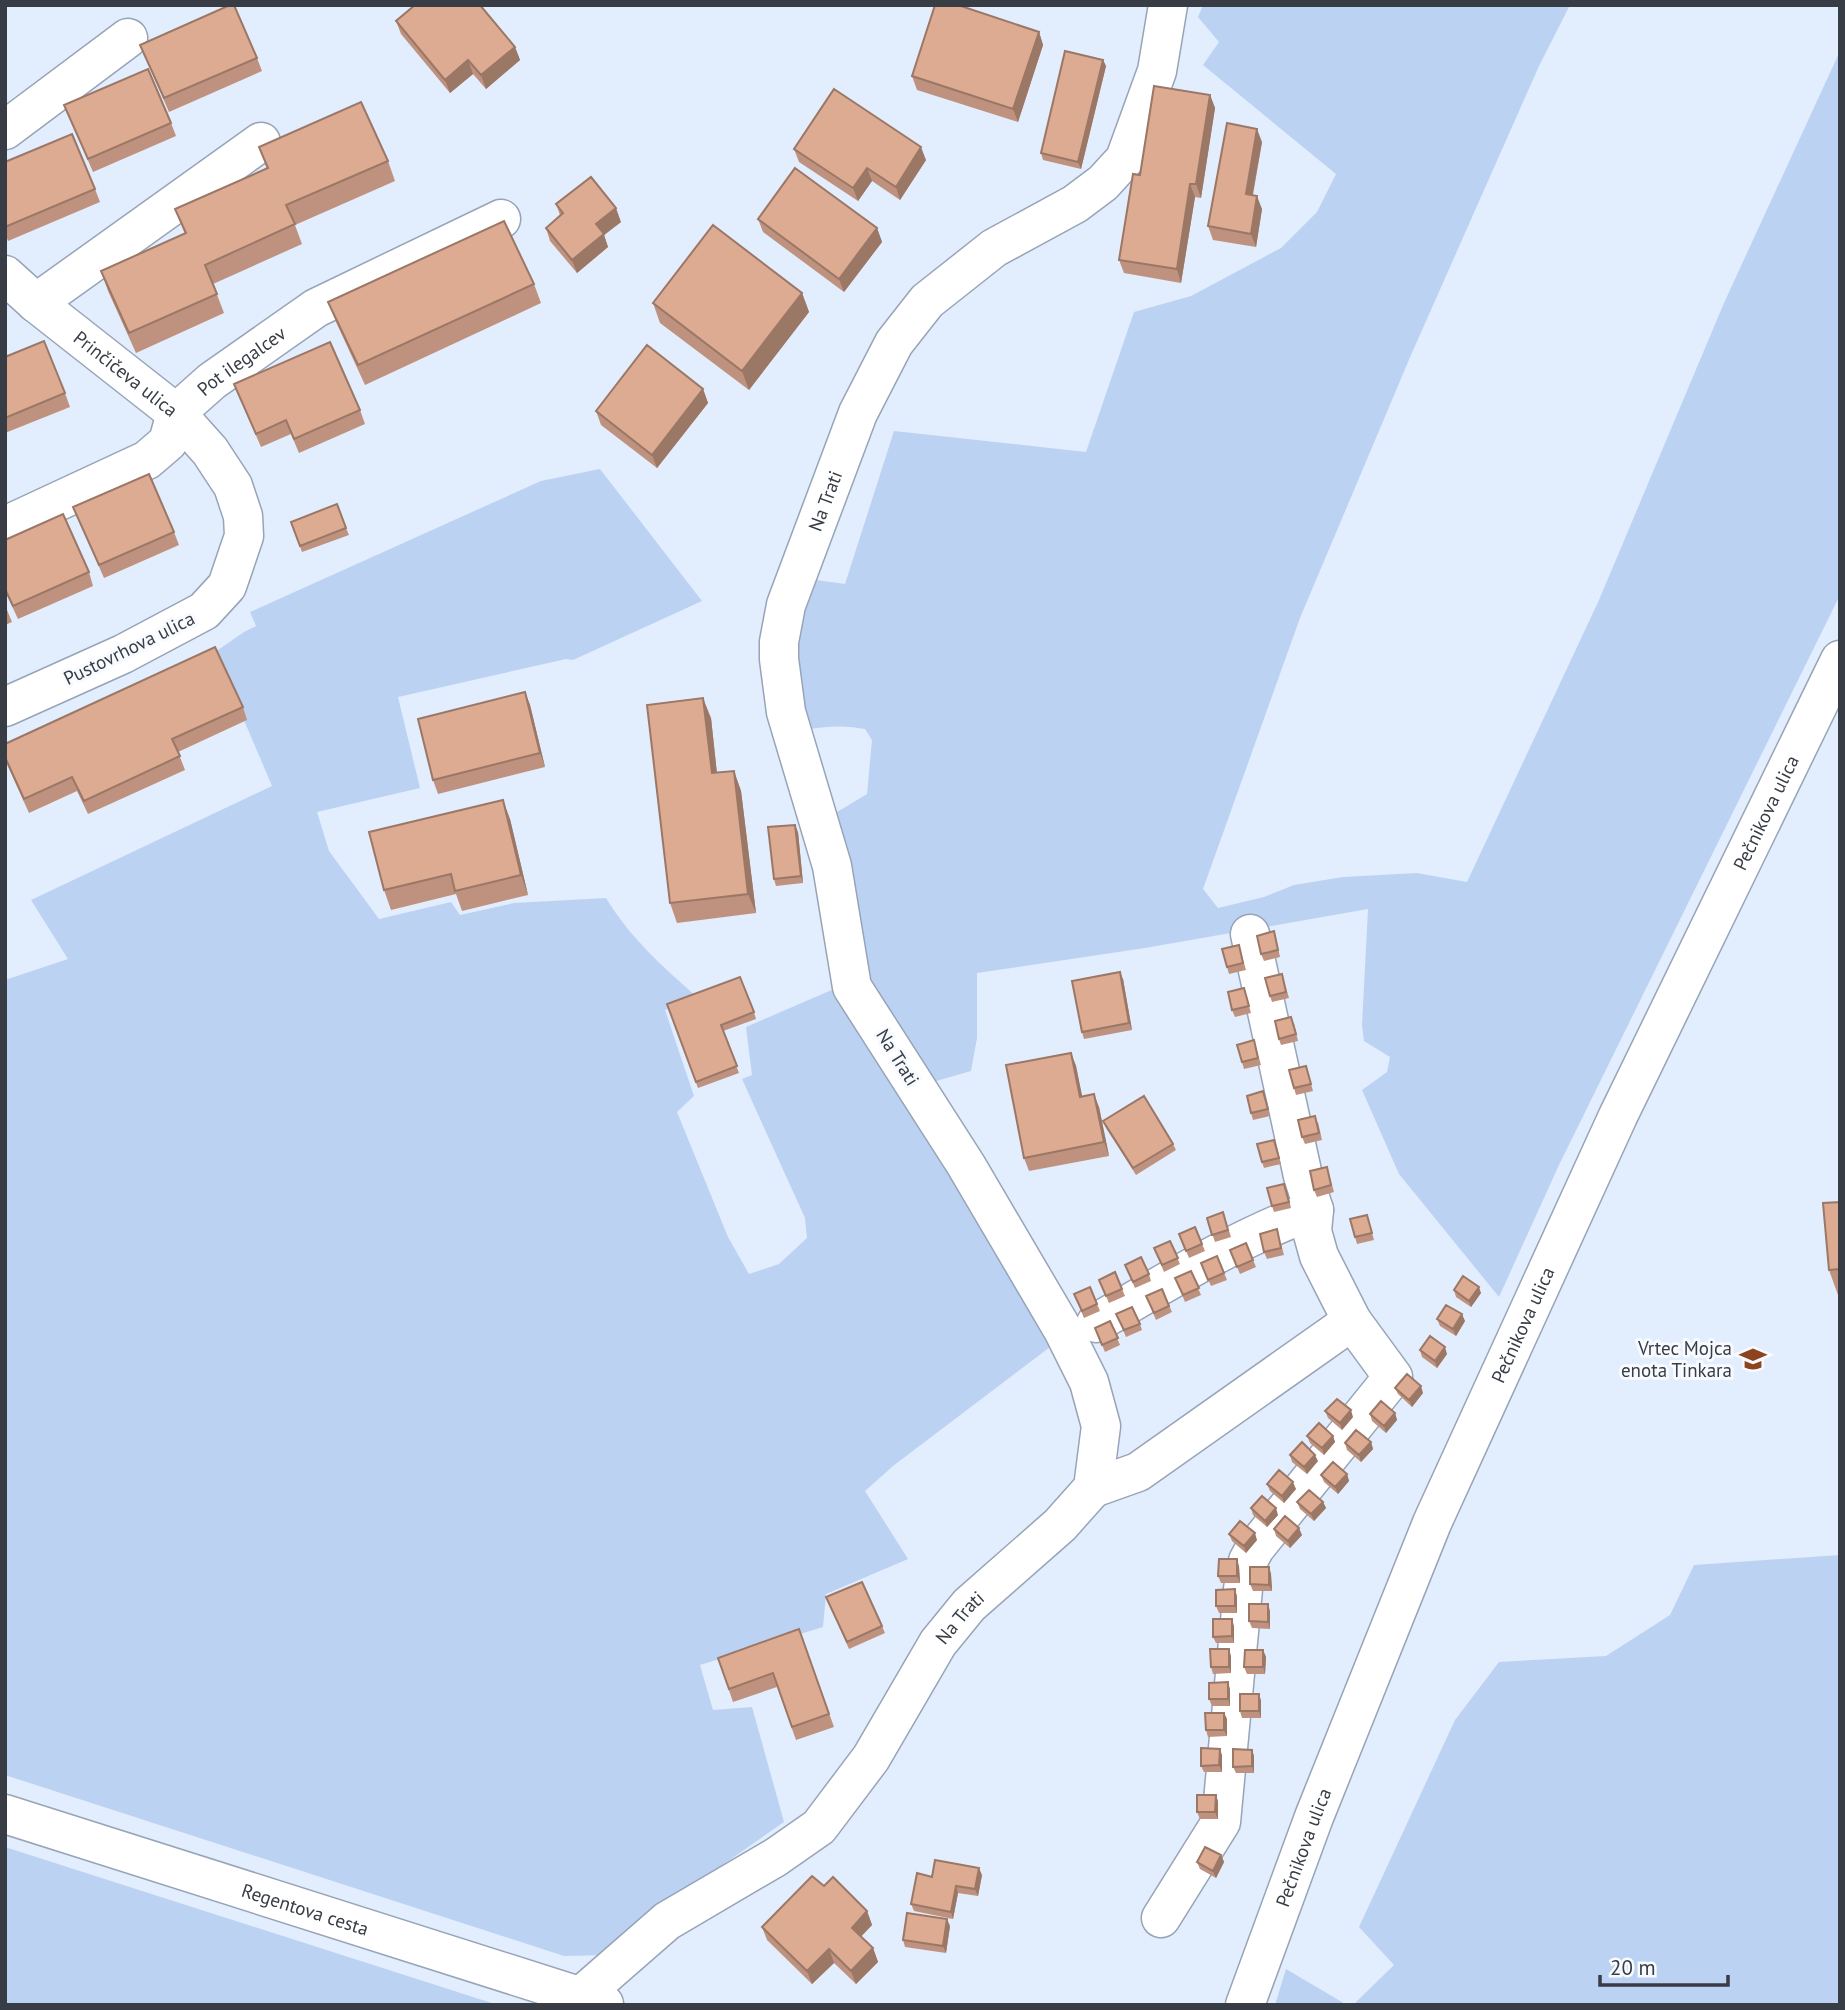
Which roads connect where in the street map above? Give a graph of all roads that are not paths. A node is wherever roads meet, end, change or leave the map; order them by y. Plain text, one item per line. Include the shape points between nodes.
1 (1168, 5) edge
2 (128, 38) dead end
3 (5, 130) edge
4 (261, 142) dead end
5 (501, 219) edge
6 (5, 275) edge
7 (36, 303) junction
8 (176, 413) junction
9 (233, 486) joint
10 (5, 526) edge
11 (1840, 660) edge
12 (5, 708) edge
13 (1250, 934) dead end
14 (1314, 1210) junction
15 (1352, 1321) junction
16 (1096, 1323) dead end
17 (1093, 1488) junction
18 (5, 1814) edge
19 (1161, 1917) dead end
20 (594, 2001) edge
21 (1245, 2005) edge

1 - 17 street, Na Trati via 1157,71 1125,159 1075,204 994,248 927,301 894,343 858,414 786,605 779,642 786,712 832,866 852,987 966,1165 1090,1381 1101,1426
2 - 3 street
4 - 7 street
5 - 8 street, Pot ilegalcev via 316,308 212,381
6 - 7 street, Prinčičeva ulica
7 - 8 street, Prinčičeva ulica
8 - 9 street, Prinčičeva ulica
8 - 10 street, Pot ilegalcev via 168,442 147,460
9 - 12 street, Pustovrhova ulica via 244,536 226,586 204,611
11 - 21 street, Pečnikova ulica via 1618,1116 1432,1523 1314,1817
13 - 14 street
14 - 15 street via 1312,1231 1319,1256
14 - 16 street via 1218,1253
15 - 17 street via 1138,1472
15 - 19 street via 1393,1377 1248,1562 1221,1822
17 - 20 street, Na Trati via 1060,1525 961,1614 938,1643 871,1758 819,1828 667,1921
18 - 20 street, Regentova cesta

